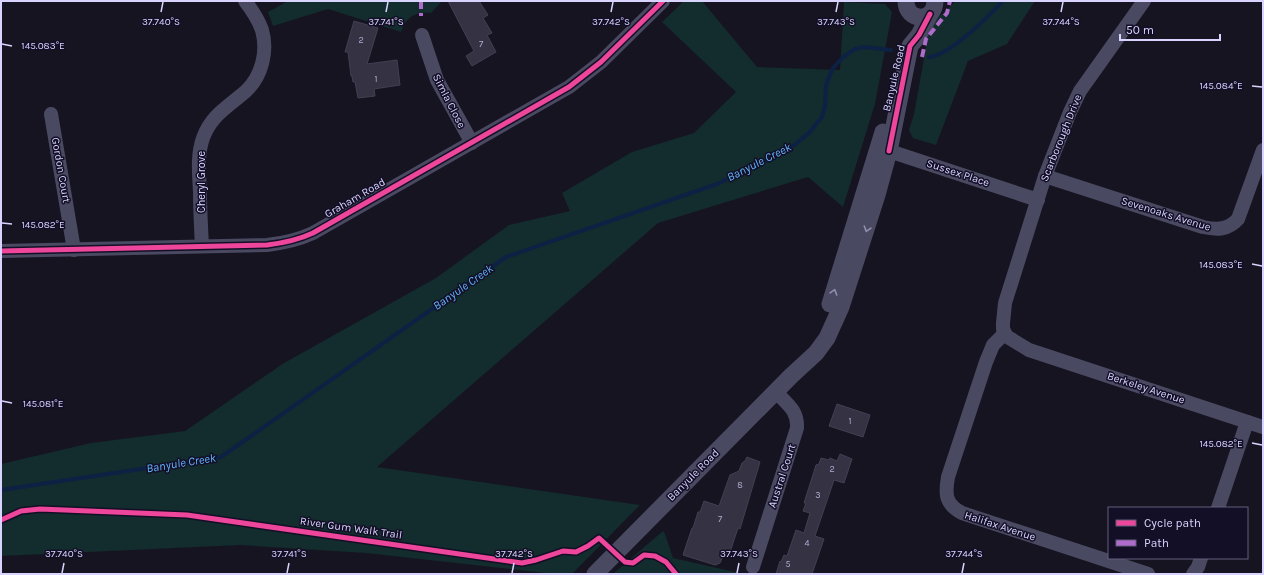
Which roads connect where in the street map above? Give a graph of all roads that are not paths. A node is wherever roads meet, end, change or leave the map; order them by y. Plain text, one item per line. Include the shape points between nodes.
1 (245, 1) edge
2 (663, 1) edge
3 (1144, 1) edge
4 (905, 4) edge
5 (935, 5) edge
6 (422, 35) dead end
7 (910, 46) junction
8 (51, 114) dead end
9 (472, 143) junction
10 (883, 149) junction
11 (1263, 150) edge
12 (1045, 176) junction
13 (1038, 200) junction
14 (202, 246) junction
15 (74, 250) junction
16 (1, 251) edge
17 (1001, 338) junction
18 (791, 376) junction
19 (776, 392) junction
20 (1247, 422) junction
21 (1263, 427) edge
22 (1218, 507) edge
23 (1201, 559) edge
24 (752, 567) dead end
25 (595, 574) edge
26 (1148, 574) edge
27 (1193, 574) edge

1 - 14 street, Cheryl Grove via 262,30 263,60 251,86 217,115 203,137 199,161
2 - 9 street, Graham Road via 586,75 552,98
3 - 12 street, Scarborough Drive via 1080,92
4 - 5 street via 915,16 925,17
4 - 7 street, Banyule Road
5 - 7 street, Banyule Road
6 - 9 street, Simla Close via 439,84
7 - 10 street, Banyule Road
8 - 15 street, Gordon Court
9 - 14 street, Graham Road via 302,238 267,245
10 - 13 street, Sussex Place
18 -> 10 street, Banyule Road via 811,347 827,313 857,214
10 -> 18 street, Banyule Road via 873,209 836,321 816,353
11 - 12 street, Sevenoaks Avenue via 1238,219 1230,226 1219,229 1203,228
12 - 13 street, Scarborough Drive
13 - 17 street via 1005,303 994,324 994,337
14 - 15 street, Graham Road
15 - 16 street, Graham Road
17 - 20 street, Berkeley Avenue via 1012,340 1029,350
17 - 26 street, Halifax Avenue via 986,362 948,477 946,492 949,503 962,513
18 - 19 street, Banyule Road
19 - 24 street, Austral Court via 795,413 798,428
19 - 25 street, Banyule Road
20 - 21 street, Berkeley Avenue
20 - 22 street
23 - 27 street

